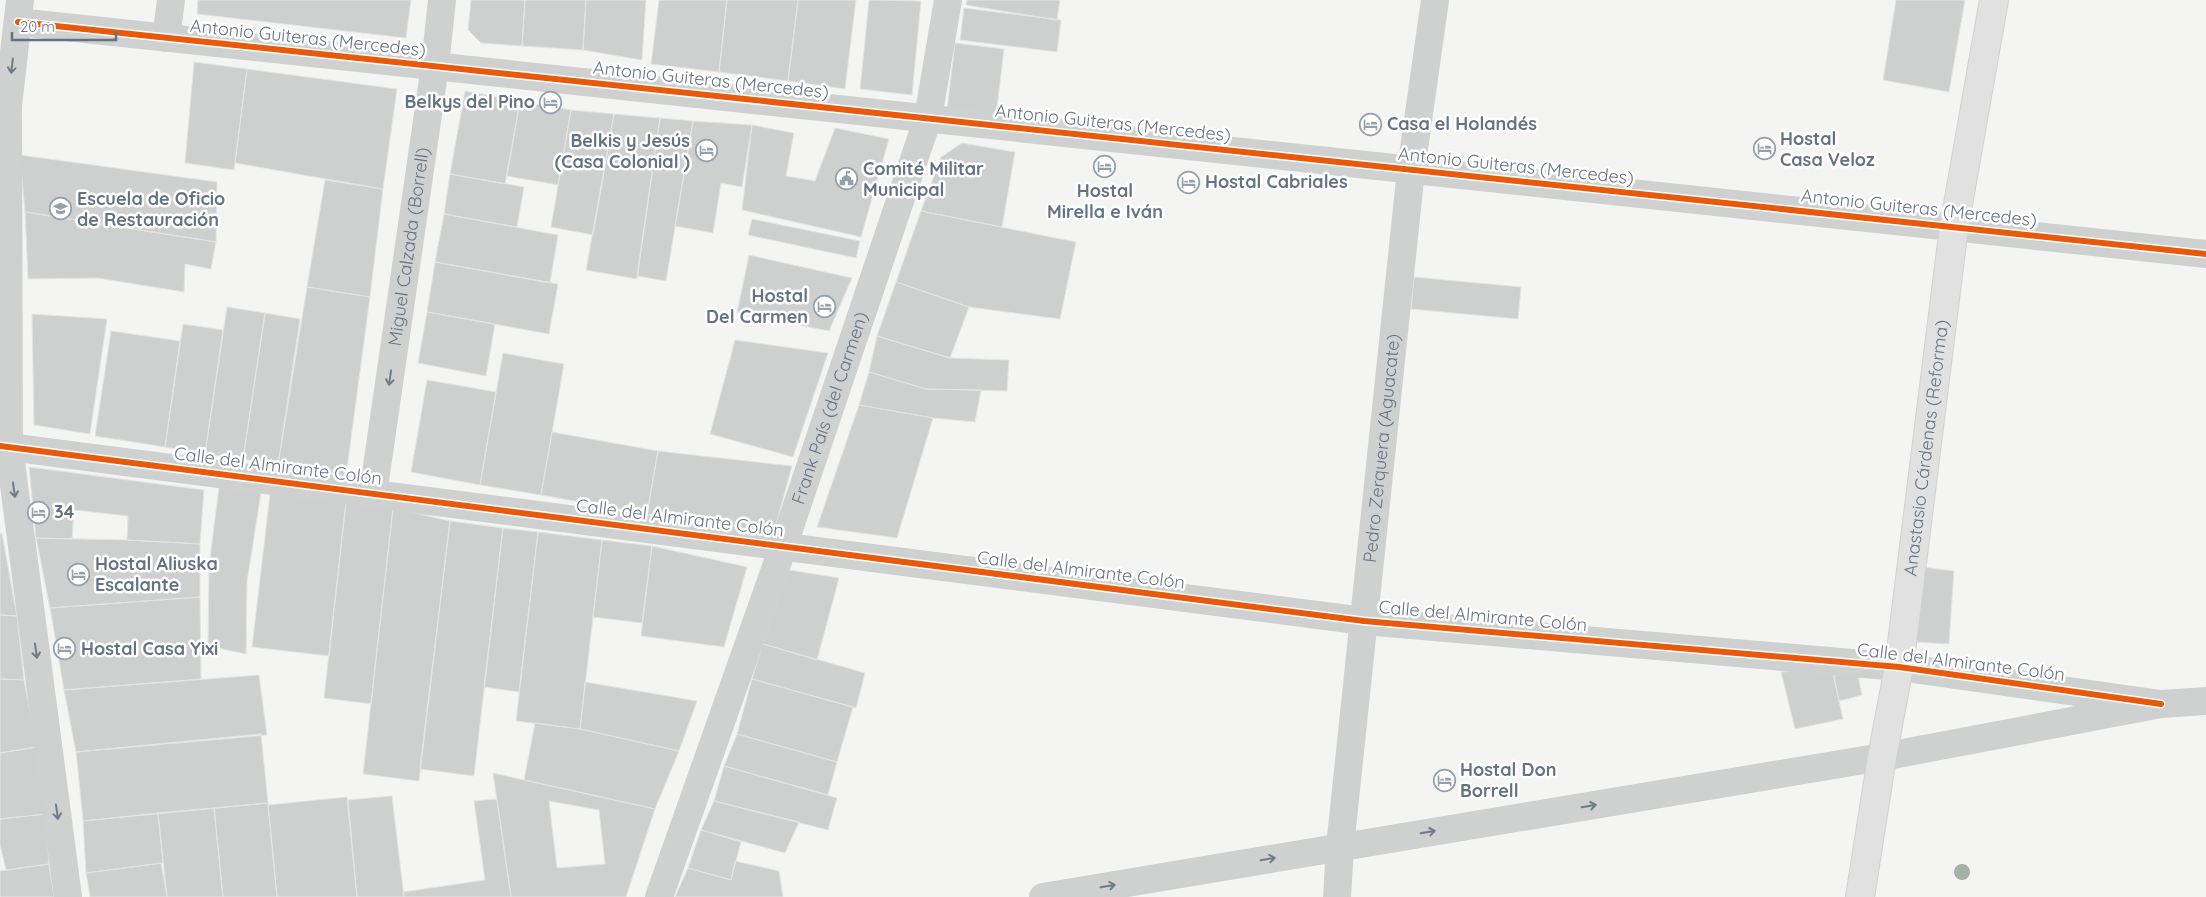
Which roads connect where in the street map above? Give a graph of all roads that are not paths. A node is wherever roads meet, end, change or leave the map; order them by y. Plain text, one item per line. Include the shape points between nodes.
1 (171, 0) edge
2 (442, 0) edge
3 (948, 0) edge
4 (1434, 0) edge
5 (1994, 0) edge
6 (19, 11) edge
7 (166, 38) junction
8 (434, 66) junction
9 (4, 105) edge
10 (928, 118) junction
11 (1410, 170) junction
12 (1954, 227) junction
13 (2206, 254) edge
14 (4, 446) edge
15 (373, 494) junction
16 (783, 547) junction
17 (1364, 621) junction
18 (1899, 667) junction
19 (2206, 701) edge
20 (2161, 704) junction
21 (1882, 757) junction
22 (1340, 847) junction
23 (68, 897) edge
24 (659, 897) edge
25 (1042, 897) edge
26 (1337, 897) edge
27 (1860, 897) edge

1 - 7 street
2 - 8 street, Miguel Calzada (Borrell)
3 - 10 street, Frank País (del Carmen)
4 - 11 street, Pedro Zerquera (Aguacate)
5 - 12 main road, Anastasio Cárdenas (Reforma)
6 - 7 street, Antonio Guiteras (Mercedes)
6 -> 9 street
7 - 8 street, Antonio Guiteras (Mercedes)
8 - 10 street, Antonio Guiteras (Mercedes)
8 -> 15 street, Miguel Calzada (Borrell)
9 - 14 street
10 - 11 street, Antonio Guiteras (Mercedes)
10 - 16 street, Frank País (del Carmen)
11 - 12 street, Antonio Guiteras (Mercedes)
11 - 17 street, Pedro Zerquera (Aguacate)
12 - 13 street, Antonio Guiteras (Mercedes)
12 - 18 main road, Anastasio Cárdenas (Reforma)
14 - 15 street, Calle del Almirante Colón
14 -> 23 street
15 - 16 street, Calle del Almirante Colón
16 - 17 street, Calle del Almirante Colón
16 - 24 street, Frank País (del Carmen)
17 - 18 street, Calle del Almirante Colón
17 - 22 street, Pedro Zerquera (Aguacate)
18 - 20 street, Calle del Almirante Colón
18 - 21 main road, Anastasio Cárdenas (Reforma)
19 - 20 street
20 - 21 street
22 -> 21 street
21 - 27 main road, Anastasio Cárdenas (Reforma)
25 -> 22 street
22 - 26 street, Pedro Zerquera (Aguacate)

